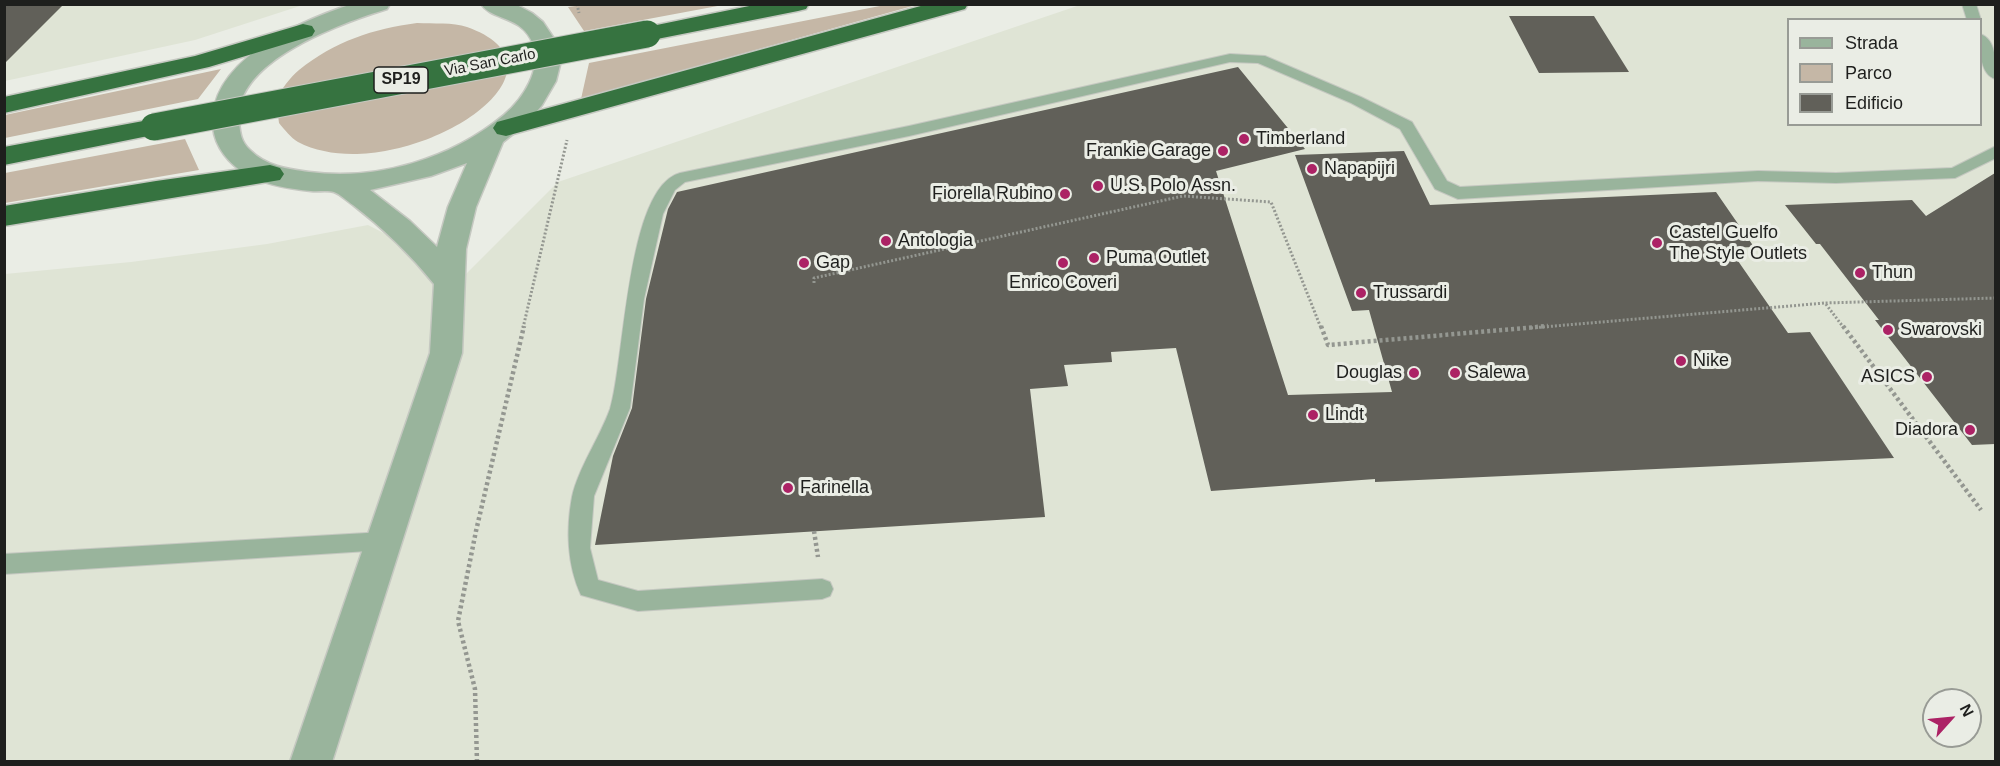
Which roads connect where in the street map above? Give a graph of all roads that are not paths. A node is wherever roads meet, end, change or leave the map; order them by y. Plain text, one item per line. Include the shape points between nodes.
1 (347, 4) edge
2 (380, 4) edge
3 (492, 4) edge
4 (798, 4) edge
5 (957, 4) edge
6 (311, 27) junction
7 (1982, 43) edge
8 (1995, 75) edge
9 (4, 105) edge
10 (499, 133) junction
11 (1995, 151) edge
12 (4, 156) edge
13 (270, 174) junction
14 (342, 184) junction
15 (4, 216) edge
16 (448, 282) junction
17 (384, 541) junction
18 (4, 564) edge
19 (822, 589) dead end
20 (311, 762) edge

1 - 6 street
2 - 6 street
3 - 10 street via 518,14 538,31 548,51 546,76 532,102
4 - 12 highway, Via San Carlo / SP19, bridge
5 - 10 highway
6 - 9 highway via 201,62
6 - 13 street via 253,66 236,86 226,107 224,128 231,146 246,162
7 - 8 lane
10 - 14 street via 423,170
10 - 16 street via 462,207 451,249
11 - 19 lane via 1954,173 1836,178 1758,176 1458,193 1441,185 1406,126 1260,59 1230,58 680,178 669,187 654,214 634,299 620,408 583,496 579,548 589,588 638,601
13 - 14 street via 303,182
13 - 15 highway
14 - 16 street via 400,227 425,251
16 - 17 street via 446,353
17 - 18 lane
17 - 20 street

